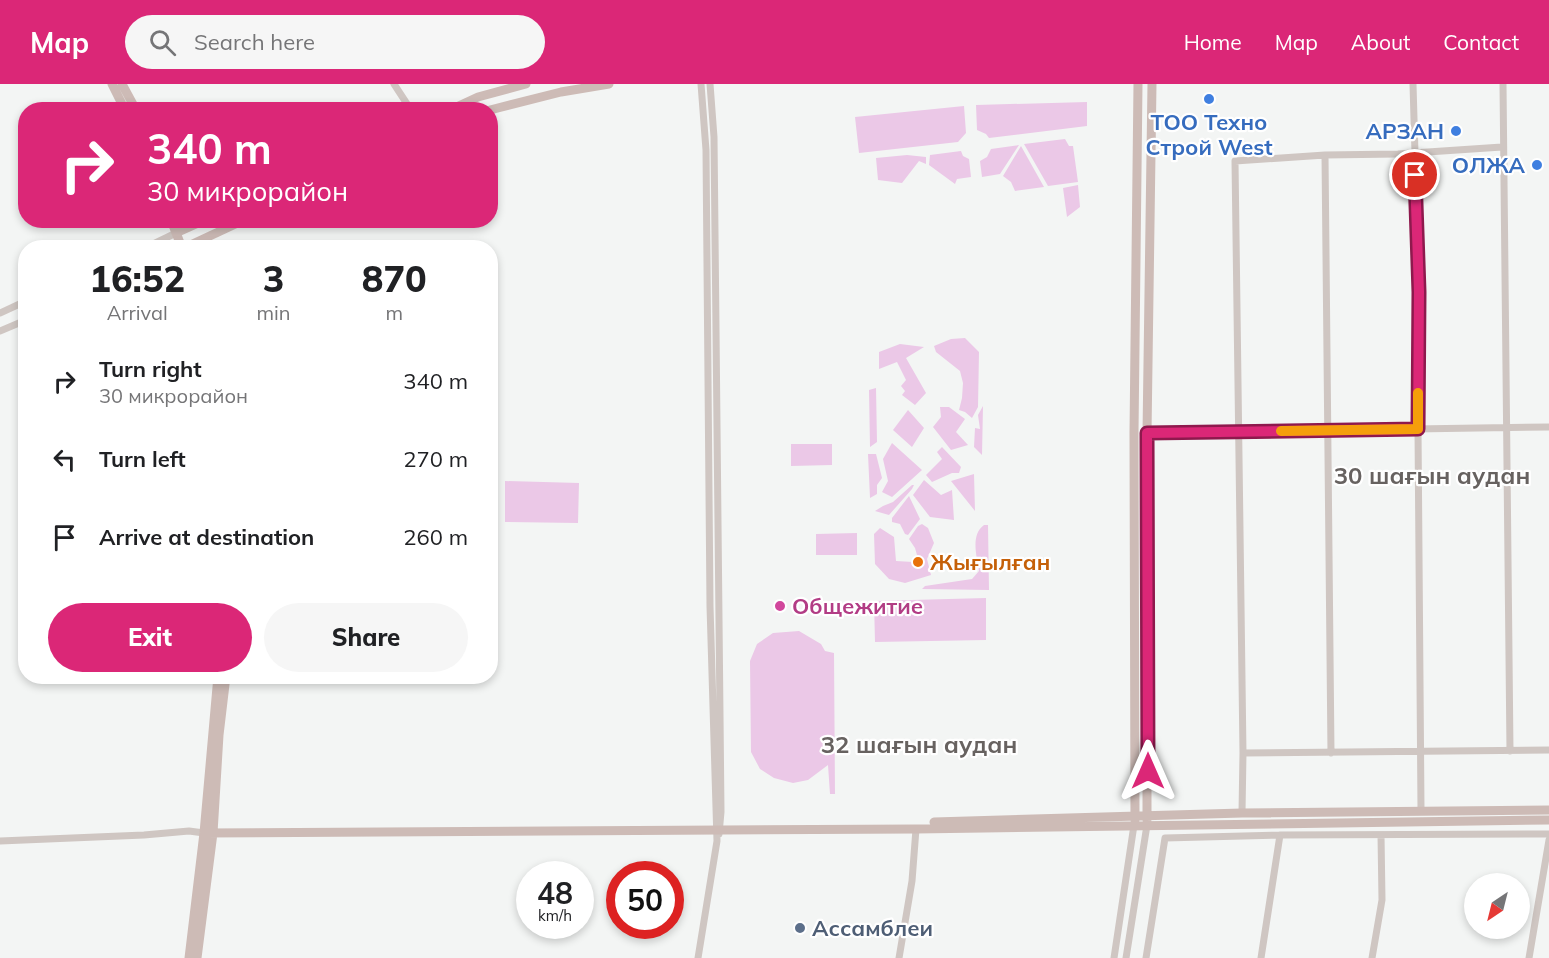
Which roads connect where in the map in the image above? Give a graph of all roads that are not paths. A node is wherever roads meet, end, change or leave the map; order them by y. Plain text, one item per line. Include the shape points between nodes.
1 (112, 84) edge
2 (122, 84) edge
3 (394, 84) edge
4 (526, 84) edge
5 (609, 84) edge
6 (702, 84) edge
7 (710, 84) edge
8 (1138, 84) edge
9 (1152, 84) edge
10 (1413, 84) edge
11 (1503, 84) edge
12 (560, 88) edge
13 (121, 102) edge
14 (132, 102) edge
15 (406, 102) edge
16 (467, 102) edge
17 (498, 107) edge
18 (1502, 147) junction
19 (1414, 152) junction
20 (1325, 155) junction
21 (179, 228) edge
22 (227, 228) edge
23 (159, 240) edge
24 (202, 240) edge
25 (18, 305) edge
26 (0, 313) edge
27 (18, 323) edge
28 (0, 331) edge
29 (1549, 427) edge
30 (1506, 428) junction
31 (1418, 429) junction
32 (1327, 430) junction
33 (1239, 432) junction
34 (1147, 433) junction
35 (218, 684) edge
36 (225, 684) edge
37 (1549, 750) edge
38 (1510, 751) junction
39 (1419, 752) junction
40 (1243, 753) junction
41 (1331, 753) junction
42 (1421, 810) junction
43 (1549, 810) edge
44 (1242, 813) junction
45 (1147, 820) junction
46 (1549, 820) edge
47 (1135, 821) junction
48 (1192, 825) junction
49 (718, 827) junction
50 (916, 829) junction
51 (209, 830) junction
52 (1549, 834) edge
53 (1280, 835) junction
54 (1382, 835) junction
55 (1193, 837) junction
56 (1549, 840) edge
57 (0, 841) edge
58 (189, 958) edge
59 (197, 958) edge
60 (698, 958) edge
61 (898, 958) edge
62 (1114, 958) edge
63 (1126, 958) edge
64 (1146, 958) edge
65 (1261, 958) edge
66 (1372, 958) edge
67 (1529, 958) edge

1 - 13 main road
2 - 14 main road
3 - 15 street
4 - 16 main road
5 - 12 main road
6 - 49 street via 710,606
7 - 49 street via 714,137
8 - 47 main road
9 - 34 main road
10 - 19 street
11 - 18 street
12 - 17 main road
18 - 19 street
18 - 30 street
19 - 20 street
19 - 31 street
20 - 32 street
20 - 33 street via 1235,161
21 - 23 street
22 - 24 main road
25 - 26 street
27 - 28 street
29 - 30 street
30 - 31 street
30 - 38 street
31 - 32 street
31 - 39 street
32 - 33 street
32 - 41 street
33 - 34 street
33 - 40 street
34 - 45 main road
35 - 51 main road
36 - 51 main road
37 - 38 street
38 - 39 street
39 - 41 street
39 - 42 street
40 - 41 street
40 - 44 street
42 - 43 main road
42 - 44 main road
44 - 45 main road
45 - 47 main road
45 - 48 main road
45 - 63 street
46 - 48 main road
47 - 49 main road
47 - 50 main road
47 - 62 street
48 - 55 street
49 - 50 main road
49 - 51 main road
49 - 60 street
50 - 61 street via 912,881
51 - 57 street
51 - 58 main road
51 - 59 main road
52 - 54 street
53 - 54 street
53 - 55 street
53 - 65 street
54 - 66 street via 1382,900
55 - 64 street via 1166,838
56 - 67 street

